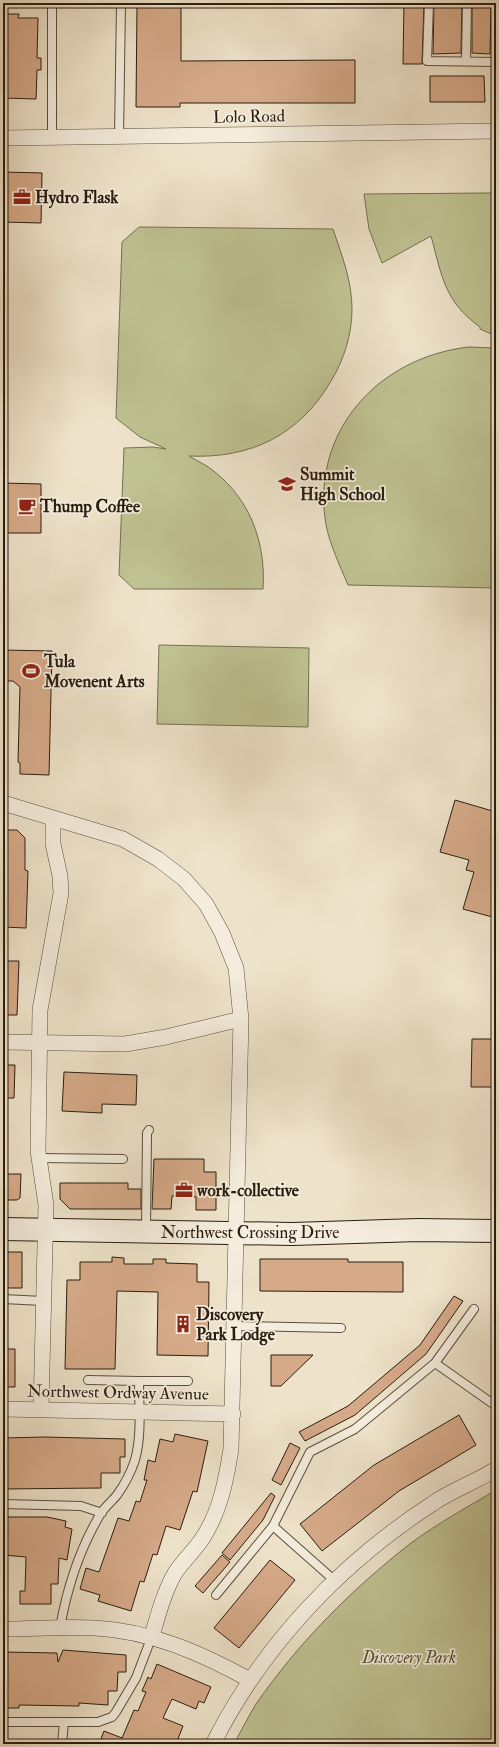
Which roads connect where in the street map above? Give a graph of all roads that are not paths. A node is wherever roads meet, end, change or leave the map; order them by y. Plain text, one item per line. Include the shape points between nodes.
1 (52, 3) edge
2 (121, 3) edge
3 (428, 3) edge
4 (467, 3) edge
5 (466, 61) junction
6 (496, 62) edge
7 (496, 131) edge
8 (52, 137) junction
9 (119, 137) junction
10 (3, 138) edge
11 (3, 803) edge
12 (54, 818) junction
13 (241, 1019) junction
14 (3, 1042) edge
15 (39, 1043) junction
16 (149, 1130) dead end
17 (39, 1158) junction
18 (123, 1159) dead end
19 (3, 1229) edge
20 (45, 1230) junction
21 (146, 1231) junction
22 (496, 1231) edge
23 (237, 1232) junction
24 (3, 1300) edge
25 (43, 1301) junction
26 (474, 1309) dead end
27 (235, 1326) junction
28 (341, 1328) dead end
29 (435, 1363) junction
30 (88, 1380) dead end
31 (139, 1381) junction
32 (188, 1381) dead end
33 (496, 1406) edge
34 (3, 1409) edge
35 (41, 1410) junction
36 (139, 1412) junction
37 (233, 1414) junction
38 (496, 1469) edge
39 (3, 1504) edge
40 (102, 1513) junction
41 (273, 1526) junction
42 (334, 1580) junction
43 (216, 1595) dead end
44 (60, 1628) junction
45 (3, 1629) edge
46 (152, 1636) junction
47 (250, 1680) junction
48 (3, 1722) edge
49 (64, 1722) junction
50 (62, 1744) edge
51 (213, 1744) edge

1 - 8 lane
2 - 9 lane
3 - 5 lane via 428,61
4 - 5 lane
5 - 6 lane
7 - 9 street, Lolo Road
8 - 9 street, Lolo Road
8 - 10 street, Lolo Road
11 - 12 street
12 - 13 street via 123,839 158,859 184,879 206,904 222,933 236,968
12 - 15 street via 53,844 61,893 43,989
13 - 15 street via 125,1044
13 - 23 street
14 - 15 street
15 - 17 street
16 - 21 lane
17 - 18 lane
17 - 20 street via 46,1205
19 - 20 street, Northwest Crossing Drive
20 - 21 street, Northwest Crossing Drive
20 - 25 street
21 - 23 street, Northwest Crossing Drive
22 - 23 street, Northwest Crossing Drive via 418,1230 292,1234
23 - 27 street
24 - 25 lane
25 - 35 street
26 - 29 lane
27 - 28 lane
27 - 37 street
29 - 33 lane
29 - 41 lane via 355,1428 310,1452
30 - 31 lane
31 - 32 lane
31 - 36 lane
34 - 35 street, Northwest Ordway Avenue
35 - 36 street, Northwest Ordway Avenue
36 - 37 street, Northwest Ordway Avenue
36 - 40 lane via 135,1459 128,1476
37 - 46 street via 232,1449 217,1510 202,1538 175,1573
38 - 42 street via 433,1503 383,1539
39 - 40 lane via 81,1506
40 - 44 lane via 71,1579
41 - 42 lane
41 - 43 lane
42 - 47 street via 301,1616
44 - 45 street
44 - 46 street via 125,1630
46 - 47 street via 191,1650
46 - 49 lane via 136,1678 112,1717 98,1722
47 - 51 street
48 - 49 lane
49 - 50 lane

